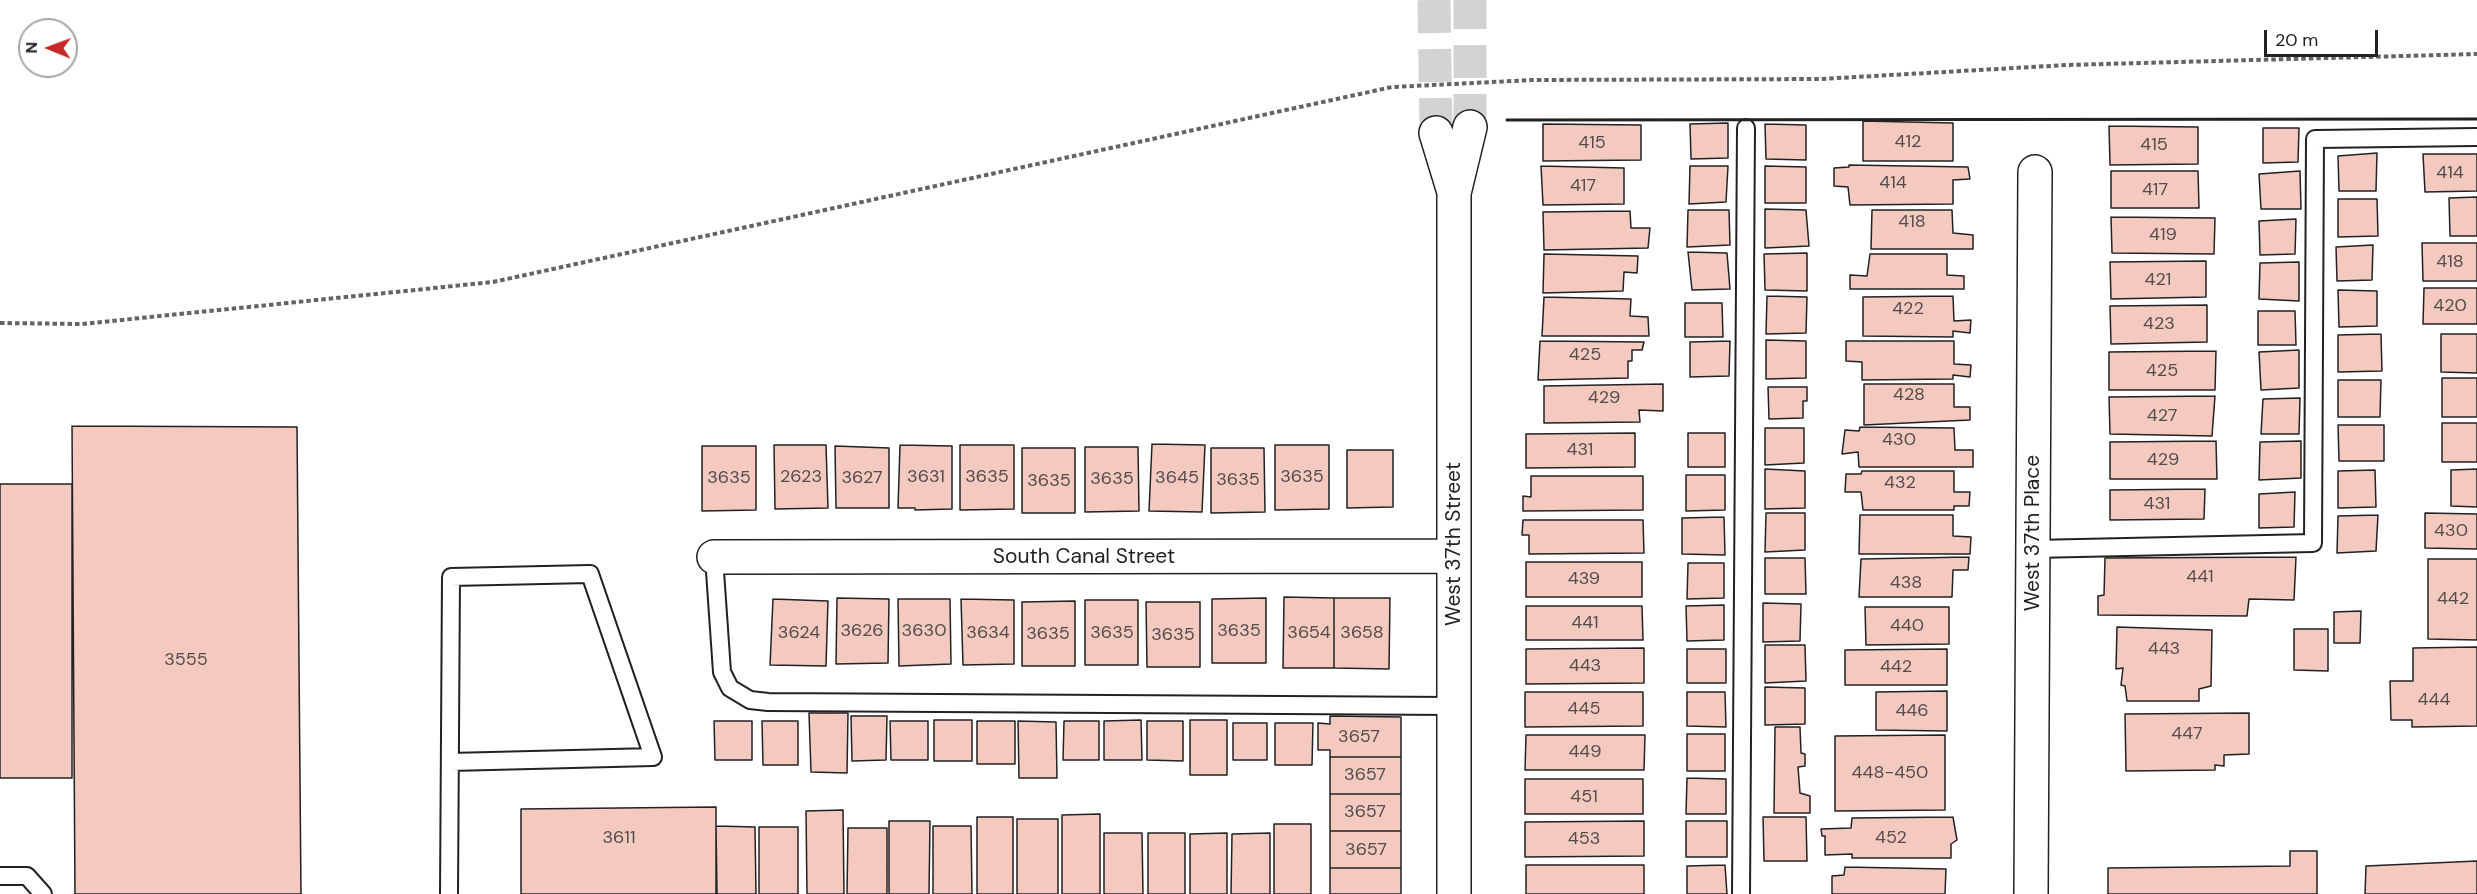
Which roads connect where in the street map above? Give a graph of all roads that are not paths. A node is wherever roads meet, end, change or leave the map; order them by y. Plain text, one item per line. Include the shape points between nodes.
1 (1470, 127) tunnel mouth
2 (1746, 128) dead end
3 (1436, 133) tunnel mouth
4 (2477, 137) edge
5 (2035, 172) dead end
6 (1454, 194) junction
7 (2033, 549) junction
8 (1454, 556) junction
9 (714, 557) joint
10 (1454, 706) junction
11 (450, 762) junction
12 (0, 876) edge
13 (43, 894) edge
14 (449, 894) edge
15 (1454, 894) edge
16 (1741, 894) edge
17 (2031, 894) edge

1 - 6 street, West 37th Street
2 - 16 lane
3 - 6 street, West 37th Street
4 - 7 lane via 2315,139 2313,543
5 - 7 street, West 37th Place
6 - 8 street, West 37th Street
7 - 17 street, West 37th Place
8 - 9 street, South Canal Street
8 - 10 street, West 37th Street
9 - 10 lane via 722,672 730,688 750,700
10 - 15 street, West 37th Street
11 - 11 lane via 451,577 590,574 653,758
11 - 14 lane
12 - 13 lane via 27,876

